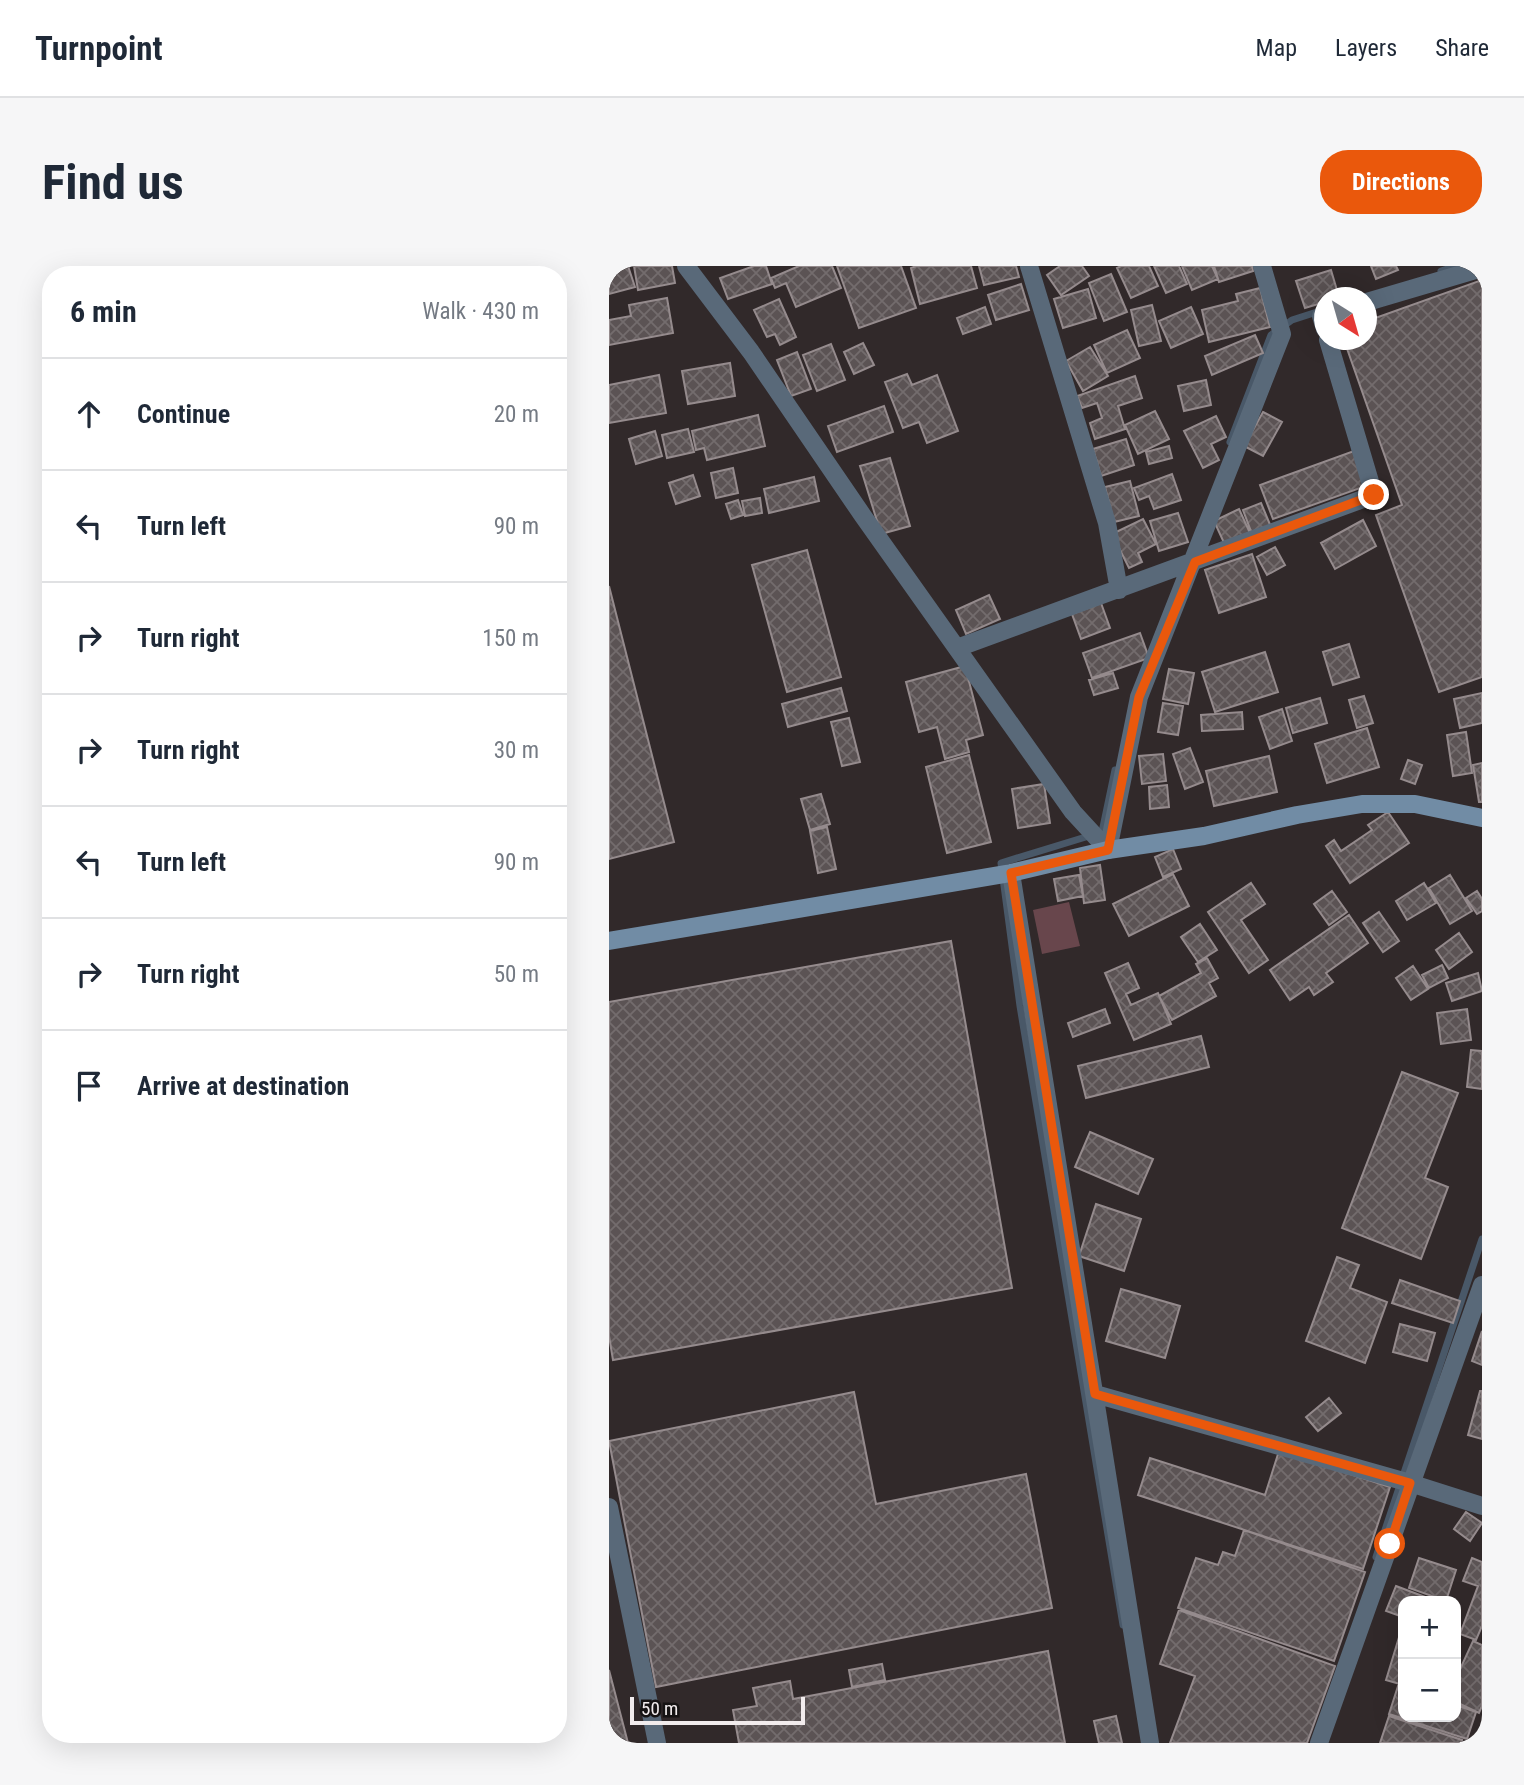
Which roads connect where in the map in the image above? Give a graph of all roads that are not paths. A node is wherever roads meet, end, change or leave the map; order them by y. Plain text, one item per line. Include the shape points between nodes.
1 (686, 266) edge
2 (1029, 266) edge
3 (1262, 266) edge
4 (1482, 268) edge
5 (1377, 299) edge
6 (1331, 350) edge
7 (1195, 562) junction
8 (1119, 590) junction
9 (957, 648) junction
10 (1482, 818) edge
11 (1108, 850) junction
12 (1011, 873) junction
13 (609, 941) edge
14 (1482, 1285) edge
15 (1095, 1394) junction
16 (1410, 1483) junction
17 (1482, 1506) edge
18 (609, 1507) edge
19 (657, 1743) edge
20 (1150, 1743) edge
21 (1319, 1743) edge

1 - 9 street
2 - 8 street via 1107,523
3 - 7 street via 1282,334
4 - 5 street
6 - 7 street via 1374,495
7 - 8 street
7 - 11 street via 1139,697
8 - 9 street
9 - 11 street via 1073,812
10 - 11 street via 1415,804 1362,804
11 - 12 street
12 - 13 street
12 - 15 street
14 - 16 street
15 - 16 street
15 - 20 street
16 - 17 street
16 - 21 street
18 - 19 street

